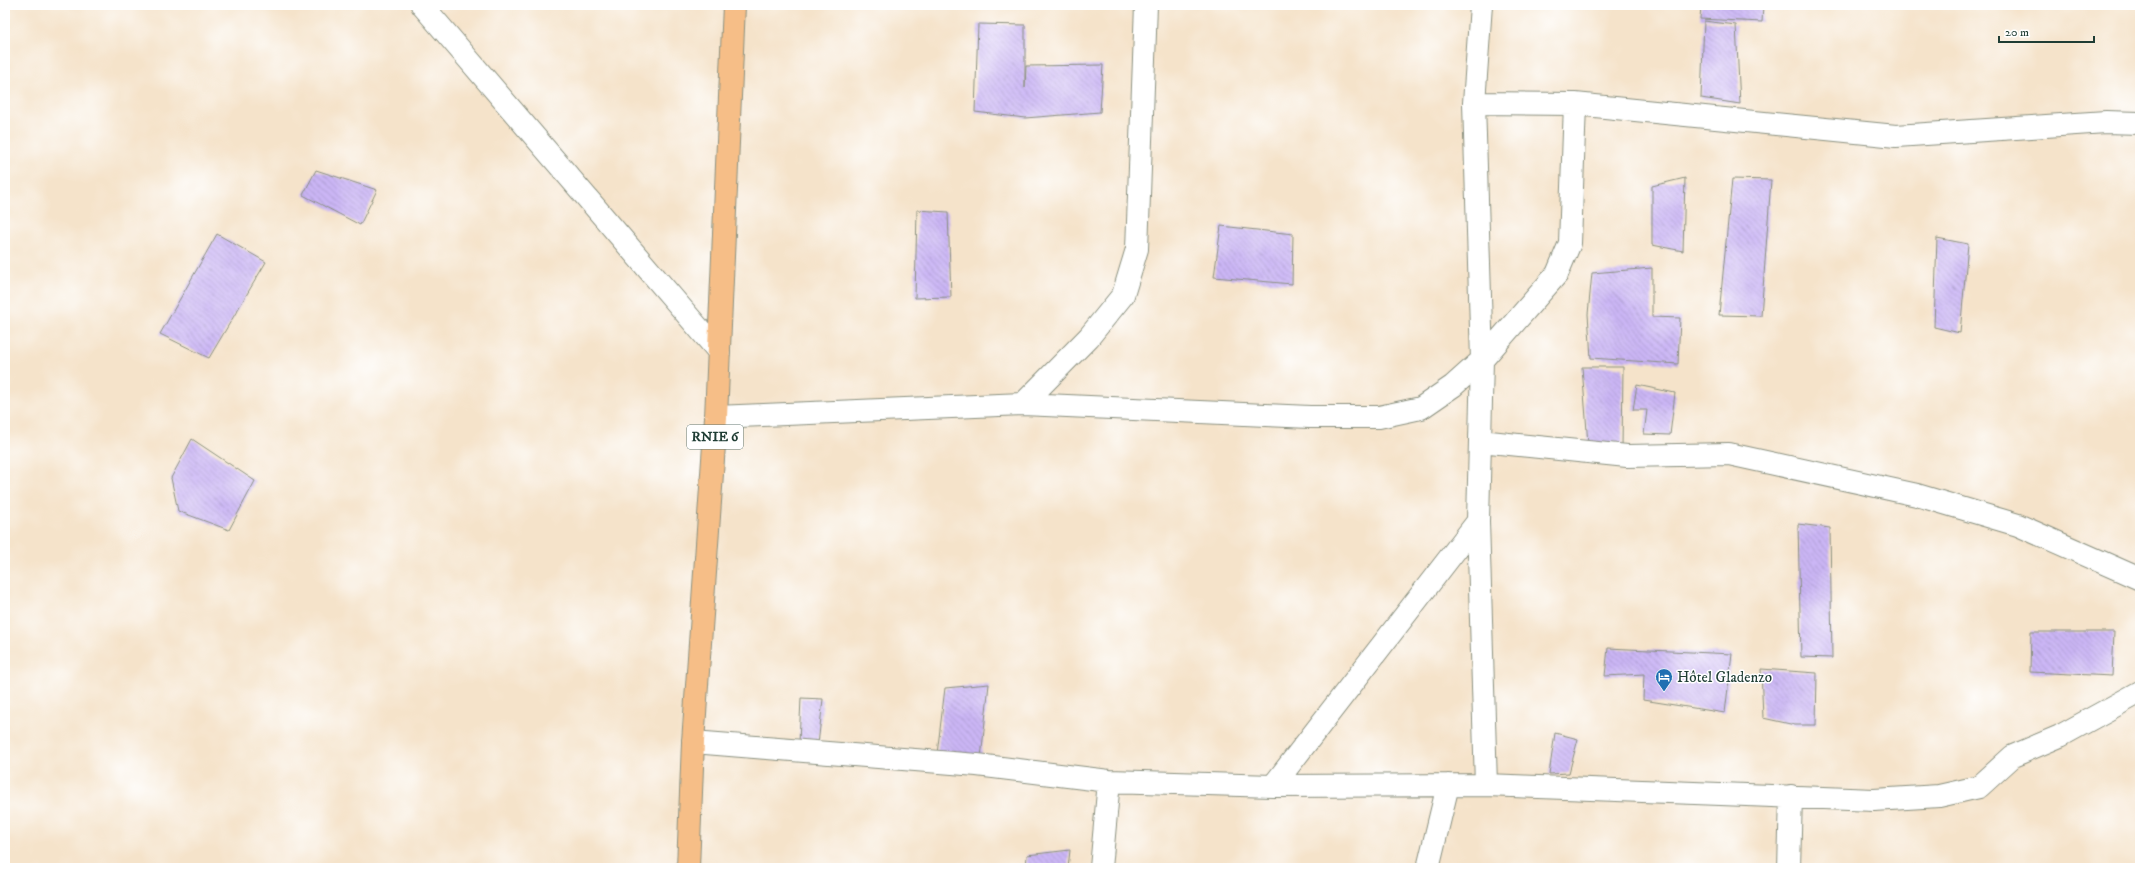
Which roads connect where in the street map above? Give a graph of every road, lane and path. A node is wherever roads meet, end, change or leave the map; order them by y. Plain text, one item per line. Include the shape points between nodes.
1 (422, 5) edge
2 (734, 5) edge
3 (1146, 5) edge
4 (1481, 5) edge
5 (1474, 103) junction
6 (1575, 104) junction
7 (2140, 123) edge
8 (719, 352) junction
9 (1482, 360) junction
10 (1023, 404) junction
11 (716, 416) junction
12 (1480, 441) junction
13 (1478, 521) junction
14 (2140, 579) edge
15 (2140, 692) edge
16 (693, 742) junction
17 (1109, 781) junction
18 (1448, 785) junction
19 (1486, 785) junction
20 (1273, 786) junction
21 (1791, 796) junction
22 (688, 868) edge
23 (1101, 868) edge
24 (1428, 868) edge
25 (1789, 868) edge

1 - 8 street
2 - 8 main road, RNIE 6
3 - 10 street via 1137,249 1123,295 1088,337
4 - 5 street
5 - 6 street
5 - 9 street
6 - 7 street via 1896,136 2106,122
6 - 9 street via 1570,243 1557,274
8 - 11 main road, RNIE 6
9 - 10 street via 1453,386 1421,408 1379,417 1310,417
9 - 12 street
10 - 11 street
11 - 16 main road, RNIE 6
12 - 13 street
12 - 14 street via 1627,456 1729,454 1917,495 2018,525
13 - 19 street
13 - 20 street
15 - 21 street via 2060,736 2013,756 1979,787 1939,796 1874,800
16 - 17 street via 977,765
16 - 22 main road, RNIE 6
17 - 20 street
17 - 23 street
18 - 19 street
18 - 20 street
18 - 24 street
19 - 21 street
21 - 25 street

